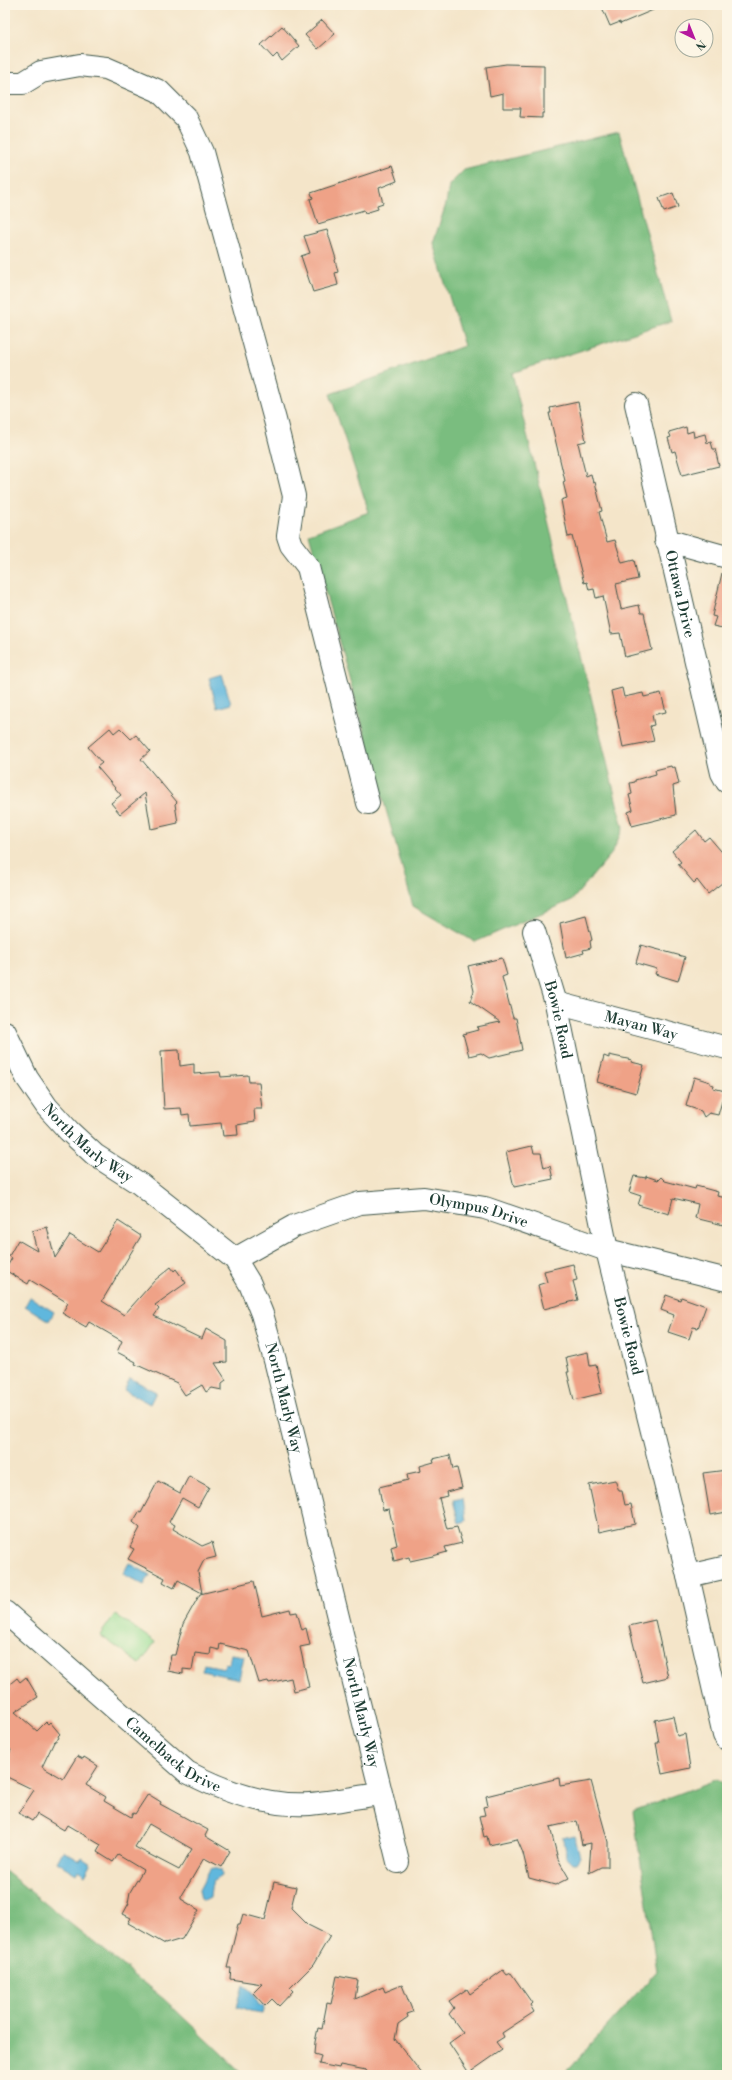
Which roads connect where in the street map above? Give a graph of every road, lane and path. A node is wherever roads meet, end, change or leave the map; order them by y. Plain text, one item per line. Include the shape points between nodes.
1 (5, 83) edge
2 (636, 404) dead end
3 (666, 540) junction
4 (727, 557) edge
5 (727, 782) edge
6 (368, 803) dead end
7 (534, 931) dead end
8 (556, 1003) junction
9 (5, 1032) edge
10 (727, 1048) edge
11 (607, 1250) junction
12 (235, 1259) junction
13 (727, 1280) edge
14 (727, 1567) edge
15 (688, 1576) junction
16 (5, 1612) edge
17 (727, 1739) edge
18 (380, 1794) junction
19 (398, 1862) dead end

1 - 6 street via 23,83 42,72 80,65 106,68 159,91 186,118 202,152 294,496 288,536 291,545 308,567
2 - 3 street, Ottawa Drive
3 - 4 street
3 - 5 street, Ottawa Drive via 722,773
7 - 8 street, Bowie Road
8 - 10 street, Mayan Way
8 - 11 street, Bowie Road
9 - 12 street, North Marly Way via 27,1078 47,1107 69,1131 95,1155 140,1184
11 - 12 street, Olympus Drive via 485,1208 424,1198 360,1203 294,1226
11 - 13 street, Olympus Drive
11 - 15 street, Bowie Road
12 - 18 street, North Marly Way via 250,1284 276,1364
14 - 15 street
15 - 17 street, Bowie Road
16 - 18 street, Camelback Drive via 187,1772 206,1782 257,1800 286,1804 310,1804
18 - 19 street, North Marly Way

